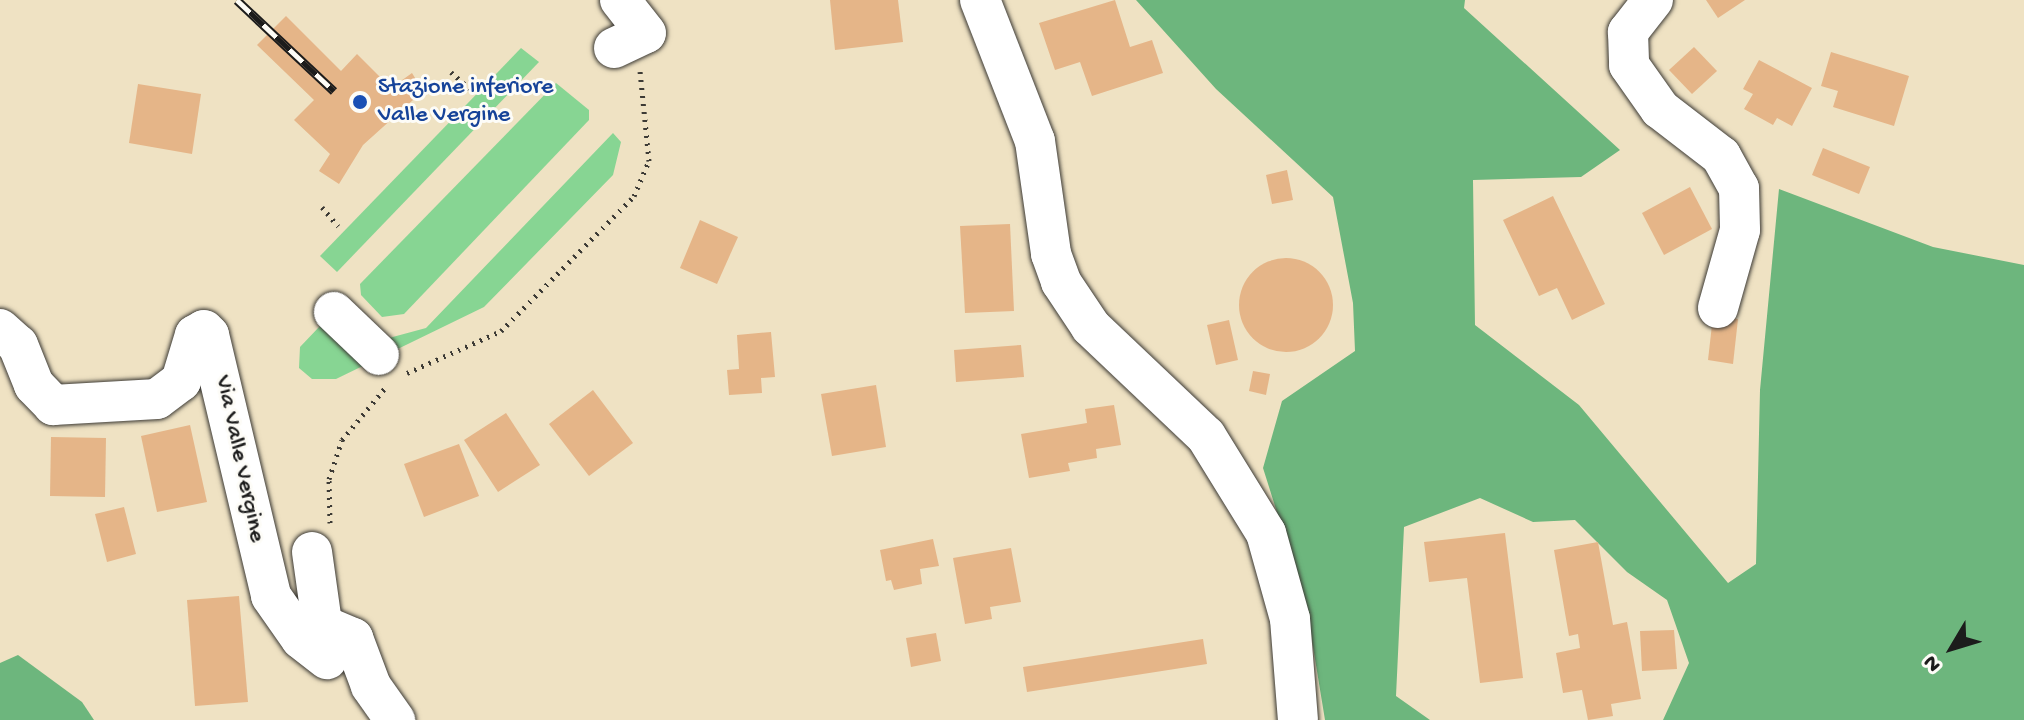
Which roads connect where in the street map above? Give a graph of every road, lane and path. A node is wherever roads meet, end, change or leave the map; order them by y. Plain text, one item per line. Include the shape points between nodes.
1 (620, 0) edge
2 (980, 0) edge
3 (1653, 0) edge
4 (640, 36) joint
5 (451, 72) dead end
6 (470, 89) dead end
7 (322, 207) dead end
8 (338, 226) dead end
9 (1718, 308) dead end
10 (334, 312) dead end
11 (0, 329) edge
12 (389, 372) junction
13 (321, 544) joint
14 (324, 642) junction
15 (395, 720) edge
16 (1298, 720) edge

1 - 4 street
2 - 16 street via 1035,141 1051,254 1061,282 1091,327 1206,436 1266,533 1290,619
3 - 9 street via 1628,32 1624,45 1629,65 1671,119 1721,156 1739,188 1740,230
4 - 12 path via 648,145 641,186 501,331
5 - 6 path
7 - 8 path
10 - 12 street
11 - 14 street, Via Valle Vergine via 18,345 34,385 53,405 157,399 181,381 195,335 204,330 215,345 271,596 301,639
12 - 13 path via 335,457
13 - 14 street
14 - 15 street, Via Valle Vergine via 353,638 371,686

